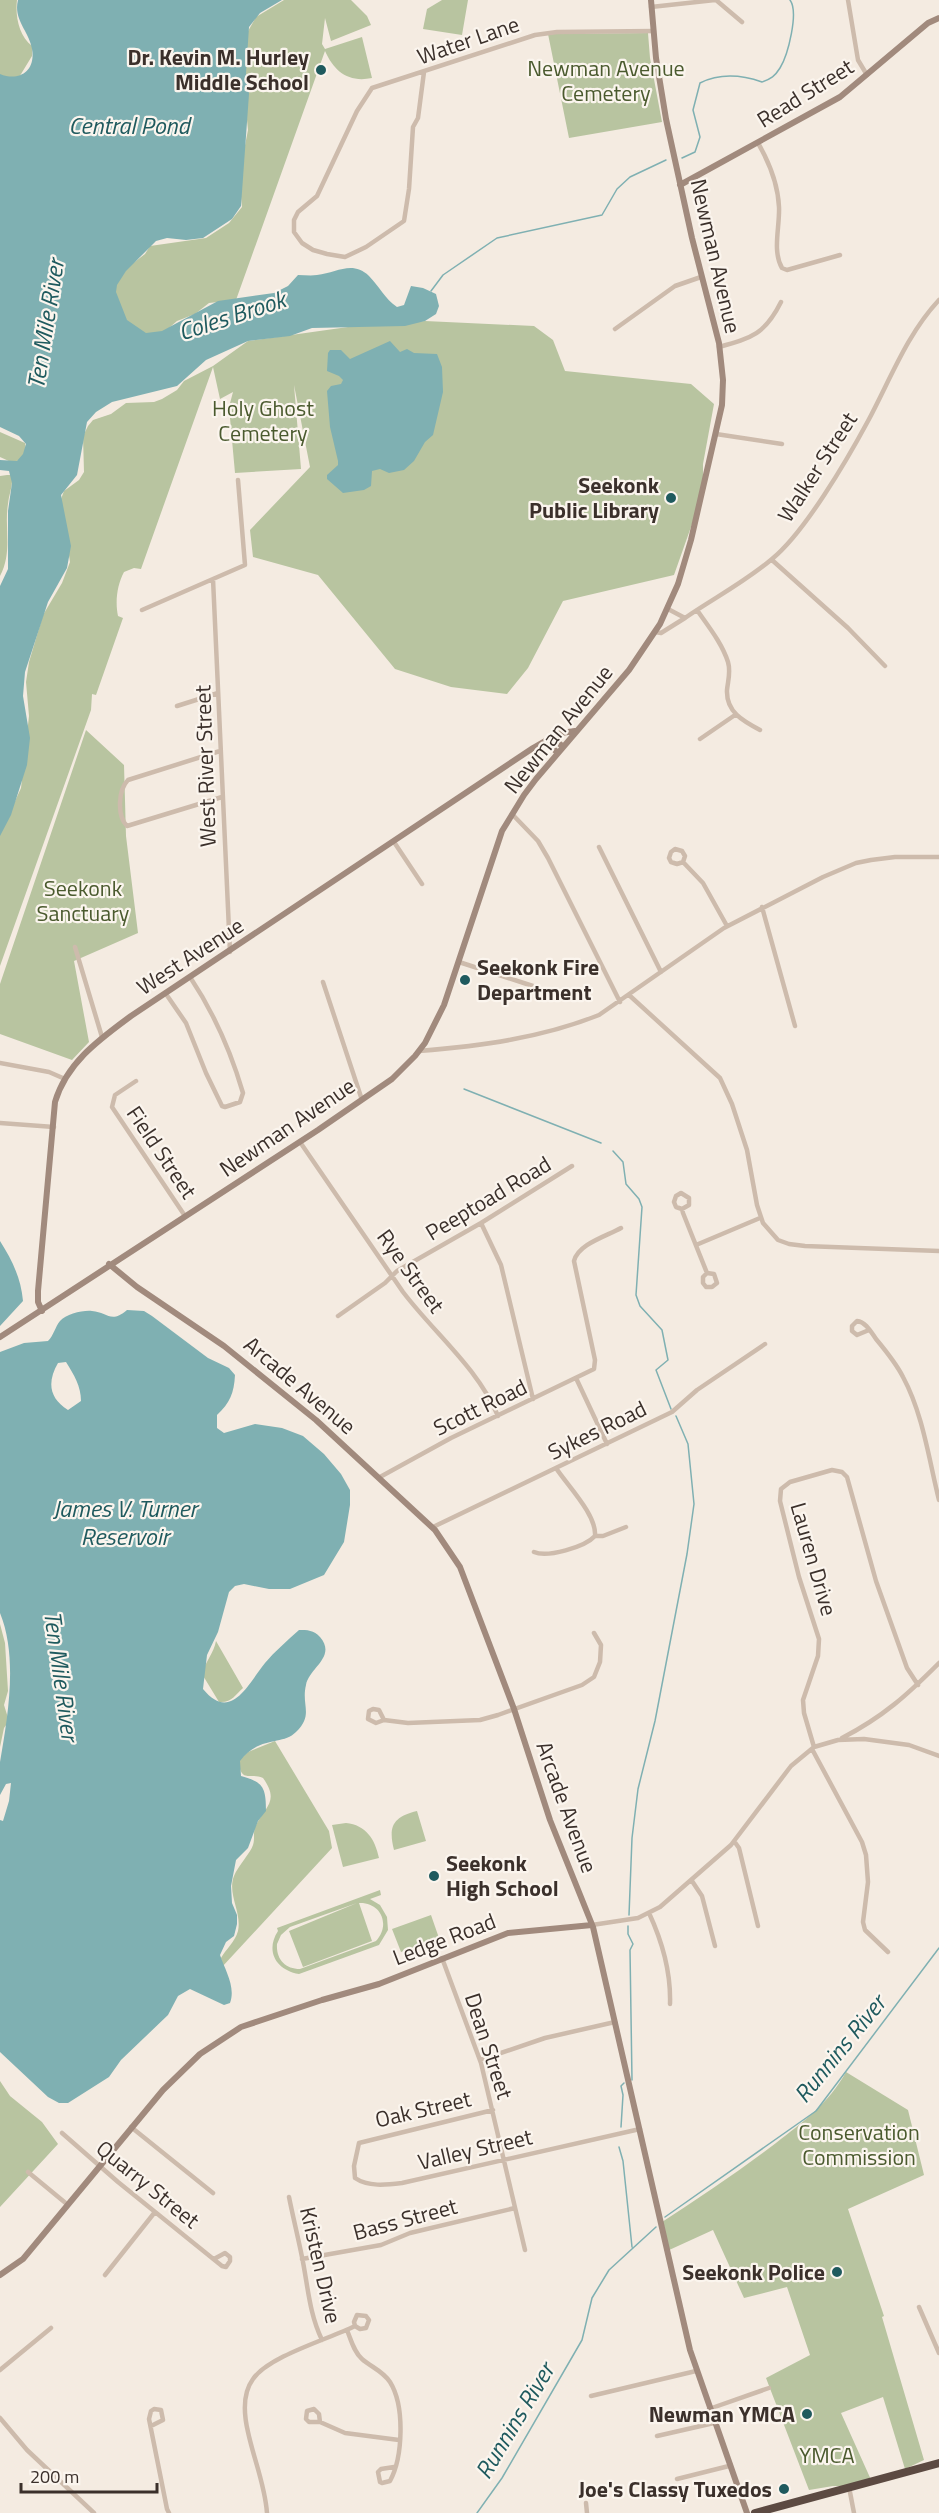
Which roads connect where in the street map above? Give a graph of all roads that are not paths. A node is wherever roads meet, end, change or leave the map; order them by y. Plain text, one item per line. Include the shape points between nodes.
1 (716, 0) edge
2 (848, 0) edge
3 (651, 3) edge
4 (939, 18) edge
5 (742, 22) dead end
6 (654, 31) junction
7 (424, 72) junction
8 (867, 75) junction
9 (758, 143) junction
10 (680, 185) junction
11 (840, 255) dead end
12 (701, 277) junction
13 (939, 300) edge
14 (781, 302) dead end
15 (615, 329) dead end
16 (719, 347) junction
17 (716, 434) junction
18 (782, 444) dead end
19 (238, 480) dead end
20 (772, 560) junction
21 (213, 579) junction
22 (668, 609) junction
23 (142, 610) dead end
24 (698, 610) junction
25 (685, 618) junction
26 (655, 633) junction
27 (885, 666) dead end
28 (218, 693) junction
29 (177, 706) dead end
30 (735, 715) junction
31 (760, 730) dead end
32 (575, 731) junction
33 (552, 737) junction
34 (700, 739) dead end
35 (541, 743) junction
36 (562, 746) junction
37 (220, 751) junction
38 (558, 753) junction
39 (222, 797) junction
40 (512, 814) junction
41 (394, 842) junction
42 (599, 847) dead end
43 (939, 857) edge
44 (683, 862) dead end
45 (422, 884) dead end
46 (762, 907) junction
47 (728, 926) junction
48 (75, 947) dead end
49 (230, 952) junction
50 (459, 962) junction
51 (661, 972) junction
52 (190, 977) junction
53 (323, 982) dead end
54 (536, 987) dead end
55 (166, 994) junction
56 (629, 995) junction
57 (620, 1002) junction
58 (795, 1026) dead end
59 (102, 1037) junction
60 (419, 1051) junction
61 (0, 1063) edge
62 (65, 1079) junction
63 (136, 1081) dead end
64 (362, 1100) junction
65 (0, 1123) edge
66 (54, 1127) junction
67 (300, 1142) junction
68 (572, 1166) dead end
69 (682, 1209) dead end
70 (186, 1216) junction
71 (760, 1218) junction
72 (481, 1223) junction
73 (621, 1228) dead end
74 (696, 1245) junction
75 (939, 1251) edge
76 (109, 1264) junction
77 (708, 1273) dead end
78 (391, 1276) junction
79 (42, 1311) junction
80 (339, 1316) dead end
81 (869, 1330) dead end
82 (0, 1337) edge
83 (765, 1344) dead end
84 (576, 1378) junction
85 (533, 1399) junction
86 (498, 1416) junction
87 (607, 1444) junction
88 (556, 1468) junction
89 (380, 1477) junction
90 (939, 1500) edge
91 (433, 1527) junction
92 (626, 1527) dead end
93 (595, 1536) junction
94 (534, 1552) dead end
95 (594, 1633) dead end
96 (939, 1663) edge
97 (918, 1685) junction
98 (514, 1709) junction
99 (384, 1720) dead end
100 (867, 1725) junction
101 (838, 1740) junction
102 (873, 1740) junction
103 (813, 1748) junction
104 (939, 1756) edge
105 (734, 1840) junction
106 (692, 1881) junction
107 (649, 1913) junction
108 (592, 1925) junction
109 (758, 1926) dead end
110 (715, 1946) dead end
111 (888, 1952) dead end
112 (442, 1958) junction
113 (670, 2004) dead end
114 (615, 2022) junction
115 (480, 2060) junction
116 (493, 2110) junction
117 (131, 2127) junction
118 (640, 2129) junction
119 (62, 2133) dead end
120 (361, 2142) joint
121 (504, 2159) junction
122 (99, 2167) junction
123 (28, 2172) dead end
124 (213, 2193) dead end
125 (289, 2197) dead end
126 (68, 2205) junction
127 (515, 2208) junction
128 (155, 2212) junction
129 (525, 2250) dead end
130 (214, 2259) dead end
131 (302, 2259) junction
132 (0, 2275) edge
133 (105, 2275) dead end
134 (919, 2307) dead end
135 (355, 2326) dead end
136 (51, 2328) dead end
137 (347, 2330) junction
138 (322, 2340) junction
139 (939, 2352) edge
140 (0, 2370) edge
141 (696, 2371) junction
142 (769, 2388) dead end
143 (591, 2396) dead end
144 (709, 2409) junction
145 (0, 2418) edge
146 (320, 2422) dead end
147 (714, 2423) junction
148 (151, 2426) dead end
149 (657, 2436) dead end
150 (399, 2440) junction
151 (939, 2463) edge
152 (729, 2466) junction
153 (394, 2468) dead end
154 (677, 2479) dead end
155 (849, 2487) junction
156 (586, 2503) dead end
157 (94, 2513) edge
158 (169, 2513) edge
159 (267, 2513) edge
160 (587, 2513) edge
161 (747, 2513) edge
162 (755, 2513) edge
163 (854, 2513) edge

1 - 3 street
1 - 5 street
2 - 8 street via 858,60
3 - 6 main road, Newman Avenue
4 - 8 main road, Read Street
6 - 7 street, Water Lane via 548,32
6 - 10 main road, Newman Avenue
7 - 7 street, Water Lane via 413,128 404,220 353,254 338,257 314,250 297,238 294,220 316,196 367,95 372,88
8 - 9 main road, Read Street via 832,101
9 - 10 main road, Read Street
9 - 11 street via 778,195 780,265 784,270
10 - 12 main road, Newman Avenue
12 - 15 street via 675,286
12 - 16 main road, Newman Avenue
13 - 20 street, Walker Street via 921,321 867,422 813,510
14 - 16 street via 761,332
16 - 17 main road, Newman Avenue via 723,380
17 - 18 street
17 - 22 main road, Newman Avenue via 688,551
19 - 21 street via 245,565
20 - 24 street, Walker Street
20 - 27 street
21 - 23 street
21 - 28 street, West River Street
22 - 25 street
22 - 26 main road, Newman Avenue
24 - 25 street, Walker Street
24 - 30 street via 726,657 728,698
25 - 26 street, Walker Street
26 - 32 main road, Newman Avenue via 629,670
28 - 29 street
28 - 37 street, West River Street
30 - 31 street
30 - 34 street
32 - 33 main road, West Avenue
32 - 36 main road, Newman Avenue
33 - 35 main road, West Avenue
33 - 36 main road
35 - 38 main road
35 - 41 main road, West Avenue
36 - 38 main road, Newman Avenue
37 - 39 street, West River Street
37 - 39 street via 125,783 122,818 127,826
38 - 40 main road, Newman Avenue
39 - 49 street, West River Street
40 - 50 main road, Newman Avenue via 502,831
40 - 57 street via 548,858
41 - 45 street
41 - 49 main road, West Avenue
42 - 51 street
43 - 46 street via 896,857 856,863
44 - 47 street via 700,879
46 - 47 street
46 - 58 street
47 - 51 street
48 - 59 street
49 - 52 main road, West Avenue
50 - 54 street
50 - 60 main road, Newman Avenue via 444,1005
51 - 56 street
52 - 55 main road, West Avenue
52 - 55 street via 212,1011 243,1097 235,1104 222,1106 186,1023
53 - 64 street
55 - 59 main road, West Avenue
56 - 57 street
56 - 71 street via 720,1078 747,1150
57 - 60 street via 599,1016 541,1034
59 - 62 main road, West Avenue
60 - 64 main road, Newman Avenue via 392,1079
61 - 62 street
62 - 66 main road, West Avenue via 55,1102
63 - 70 street, Field Street via 115,1095 112,1107
64 - 67 main road, Newman Avenue
65 - 66 street
66 - 79 main road, West Avenue via 38,1291
67 - 70 main road, Newman Avenue
67 - 78 street, Rye Street
68 - 72 street, Peeptoad Road
69 - 74 street
70 - 76 main road, Newman Avenue
71 - 74 street
71 - 75 street via 771,1234 789,1244
72 - 78 street, Peeptoad Road
72 - 85 street via 501,1265
73 - 84 street, Scott Road via 578,1251 574,1261 595,1366
74 - 77 street
76 - 79 main road, Newman Avenue
76 - 89 main road, Arcade Avenue via 224,1346
78 - 80 street, Peeptoad Road
78 - 86 street, Rye Street via 421,1316 478,1378
79 - 82 main road, Newman Avenue
81 - 90 street via 907,1386
83 - 87 street, Sykes Road via 697,1390 672,1412
84 - 85 street, Scott Road
84 - 87 street
85 - 86 street, Scott Road
86 - 89 street, Scott Road
87 - 88 street, Sykes Road
88 - 91 street, Sykes Road
88 - 93 street via 583,1504
89 - 91 main road, Arcade Avenue
91 - 98 main road, Arcade Avenue via 460,1567
92 - 93 street
93 - 94 street via 550,1555
95 - 98 street via 601,1645 594,1677
96 - 97 street
97 - 100 street
97 - 103 street, Lauren Drive via 907,1668 874,1575 847,1477 832,1470 786,1484 780,1491 780,1501 819,1639 818,1656 803,1700
98 - 99 street via 480,1720
98 - 108 main road, Arcade Avenue via 548,1814
100 - 101 street
100 - 102 street
101 - 102 street, Ledge Road
101 - 103 street, Ledge Road
102 - 104 street, Ledge Road via 909,1745
103 - 105 street, Ledge Road via 791,1766
103 - 111 street via 862,1842 868,1869 865,1930
105 - 106 street, Ledge Road
105 - 109 street
106 - 107 street, Ledge Road
106 - 110 street via 702,1896
107 - 108 street, Ledge Road
107 - 113 street via 662,1950
108 - 112 main road, Ledge Road via 508,1933
108 - 114 main road, Arcade Avenue
112 - 115 street, Dean Street
112 - 117 main road, Ledge Road via 379,1984 241,2027 200,2054
114 - 115 street via 545,2038
114 - 118 main road, Arcade Avenue
115 - 116 street, Dean Street
116 - 120 street, Oak Street
116 - 121 street, Dean Street
117 - 122 main road, Ledge Road
117 - 124 street
118 - 121 street, Valley Street
118 - 141 main road, Arcade Avenue
119 - 122 street, Quarry Street
120 - 121 street, Valley Street via 356,2150 355,2178 374,2184 402,2183
121 - 127 street, Dean Street
122 - 126 main road, Ledge Road
122 - 128 street, Quarry Street
123 - 126 street
125 - 131 street, Kristen Drive
126 - 132 main road, Ledge Road via 24,2259
127 - 129 street, Dean Street
127 - 131 street, Bass Street via 381,2245
128 - 130 street, Quarry Street
128 - 133 street
131 - 138 street, Kristen Drive via 310,2308
134 - 139 street
135 - 137 street
136 - 140 street
137 - 138 street
137 - 150 street via 362,2359 390,2382 401,2413
138 - 159 street via 270,2363 253,2379 245,2396 245,2417 266,2495
141 - 143 street
141 - 144 main road, Arcade Avenue
142 - 144 street
144 - 147 main road, Arcade Avenue
145 - 157 street via 27,2450
146 - 150 street via 345,2433
147 - 149 street
147 - 152 main road, Arcade Avenue
148 - 158 street
150 - 153 street
151 - 155 highway
152 - 154 street
152 - 161 main road, Arcade Avenue
155 - 162 highway
155 - 163 street
156 - 160 street

